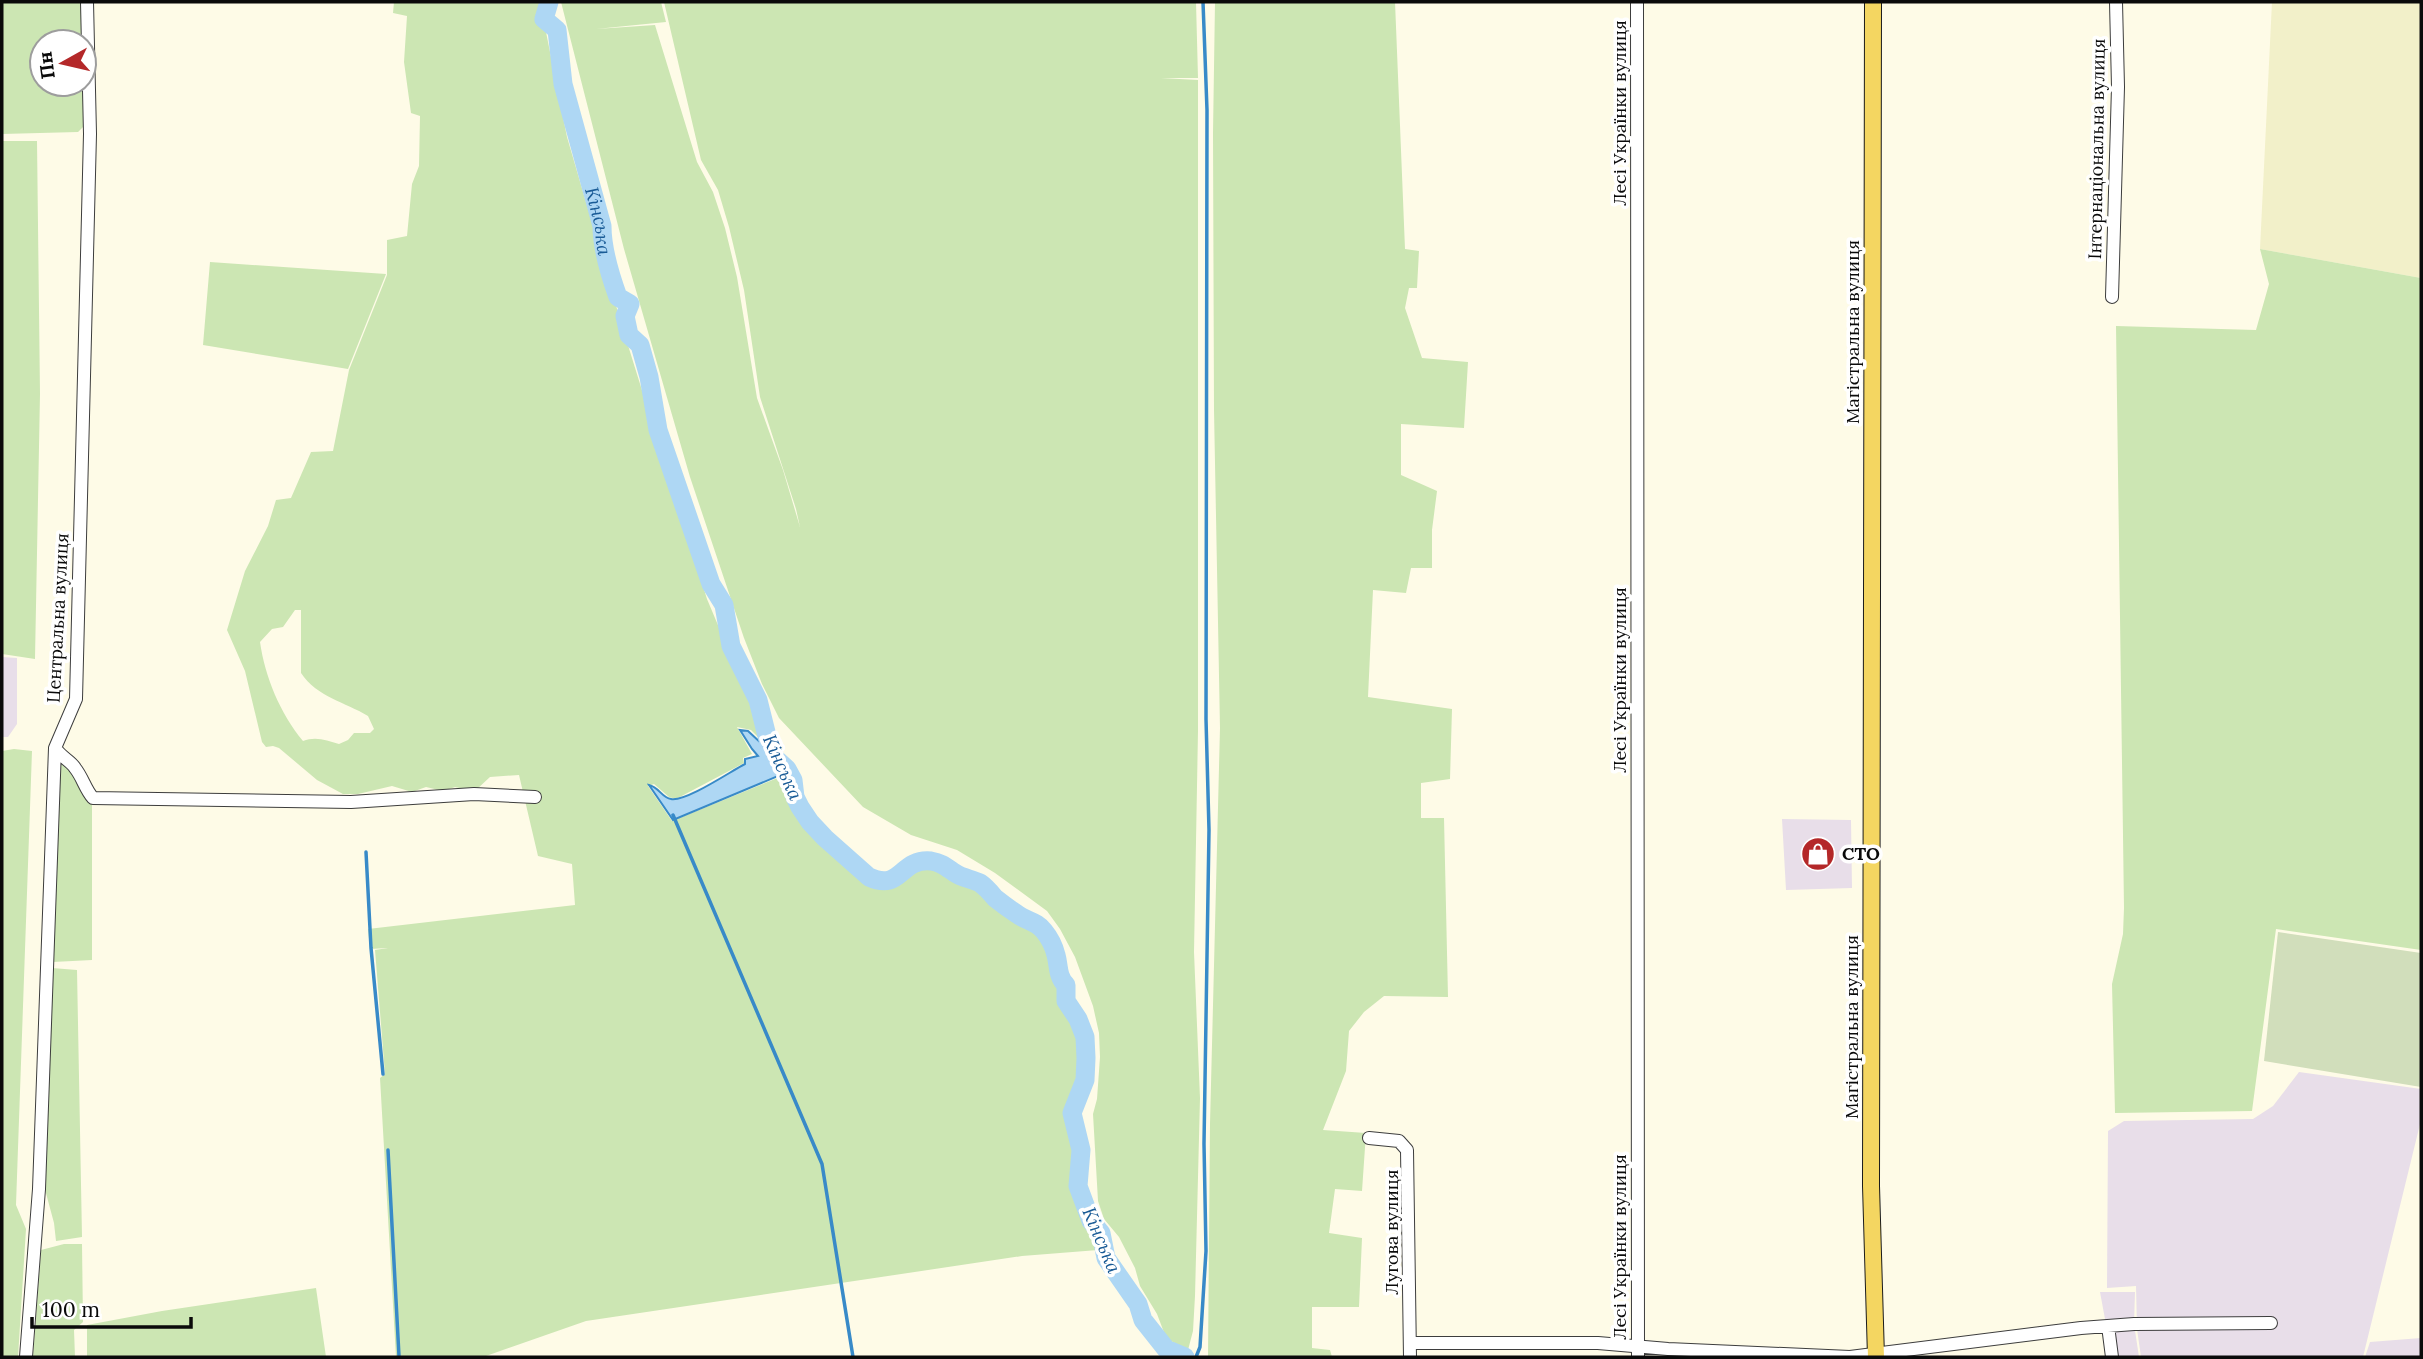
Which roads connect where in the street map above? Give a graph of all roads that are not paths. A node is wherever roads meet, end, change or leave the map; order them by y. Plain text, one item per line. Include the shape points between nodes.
1 (87, 2) edge
2 (1637, 2) edge
3 (1872, 2) edge
4 (2116, 2) edge
5 (2112, 297) dead end
6 (55, 748) junction
7 (535, 797) dead end
8 (1369, 1138) dead end
9 (2271, 1323) dead end
10 (2108, 1326) junction
11 (1410, 1343) junction
12 (1637, 1352) edge
13 (1876, 1356) edge
14 (26, 1357) edge
15 (1410, 1357) edge
16 (2112, 1357) edge

1 - 6 street, Центральна вулиця via 90,134 76,699
2 - 12 street, Лесі Українки вулиця
3 - 13 main road, Магістральна вулиця via 1871,1186
4 - 5 street, Інтернаціональна вулиця
6 - 7 street via 74,765 93,798 351,802 474,793
6 - 14 street, Центральна вулиця via 38,1189
8 - 11 street, Лугова вулиця via 1399,1141 1408,1150
9 - 10 street
10 - 13 street
10 - 16 street
11 - 12 street via 1598,1343
11 - 15 street, Лугова вулиця
12 - 13 street

